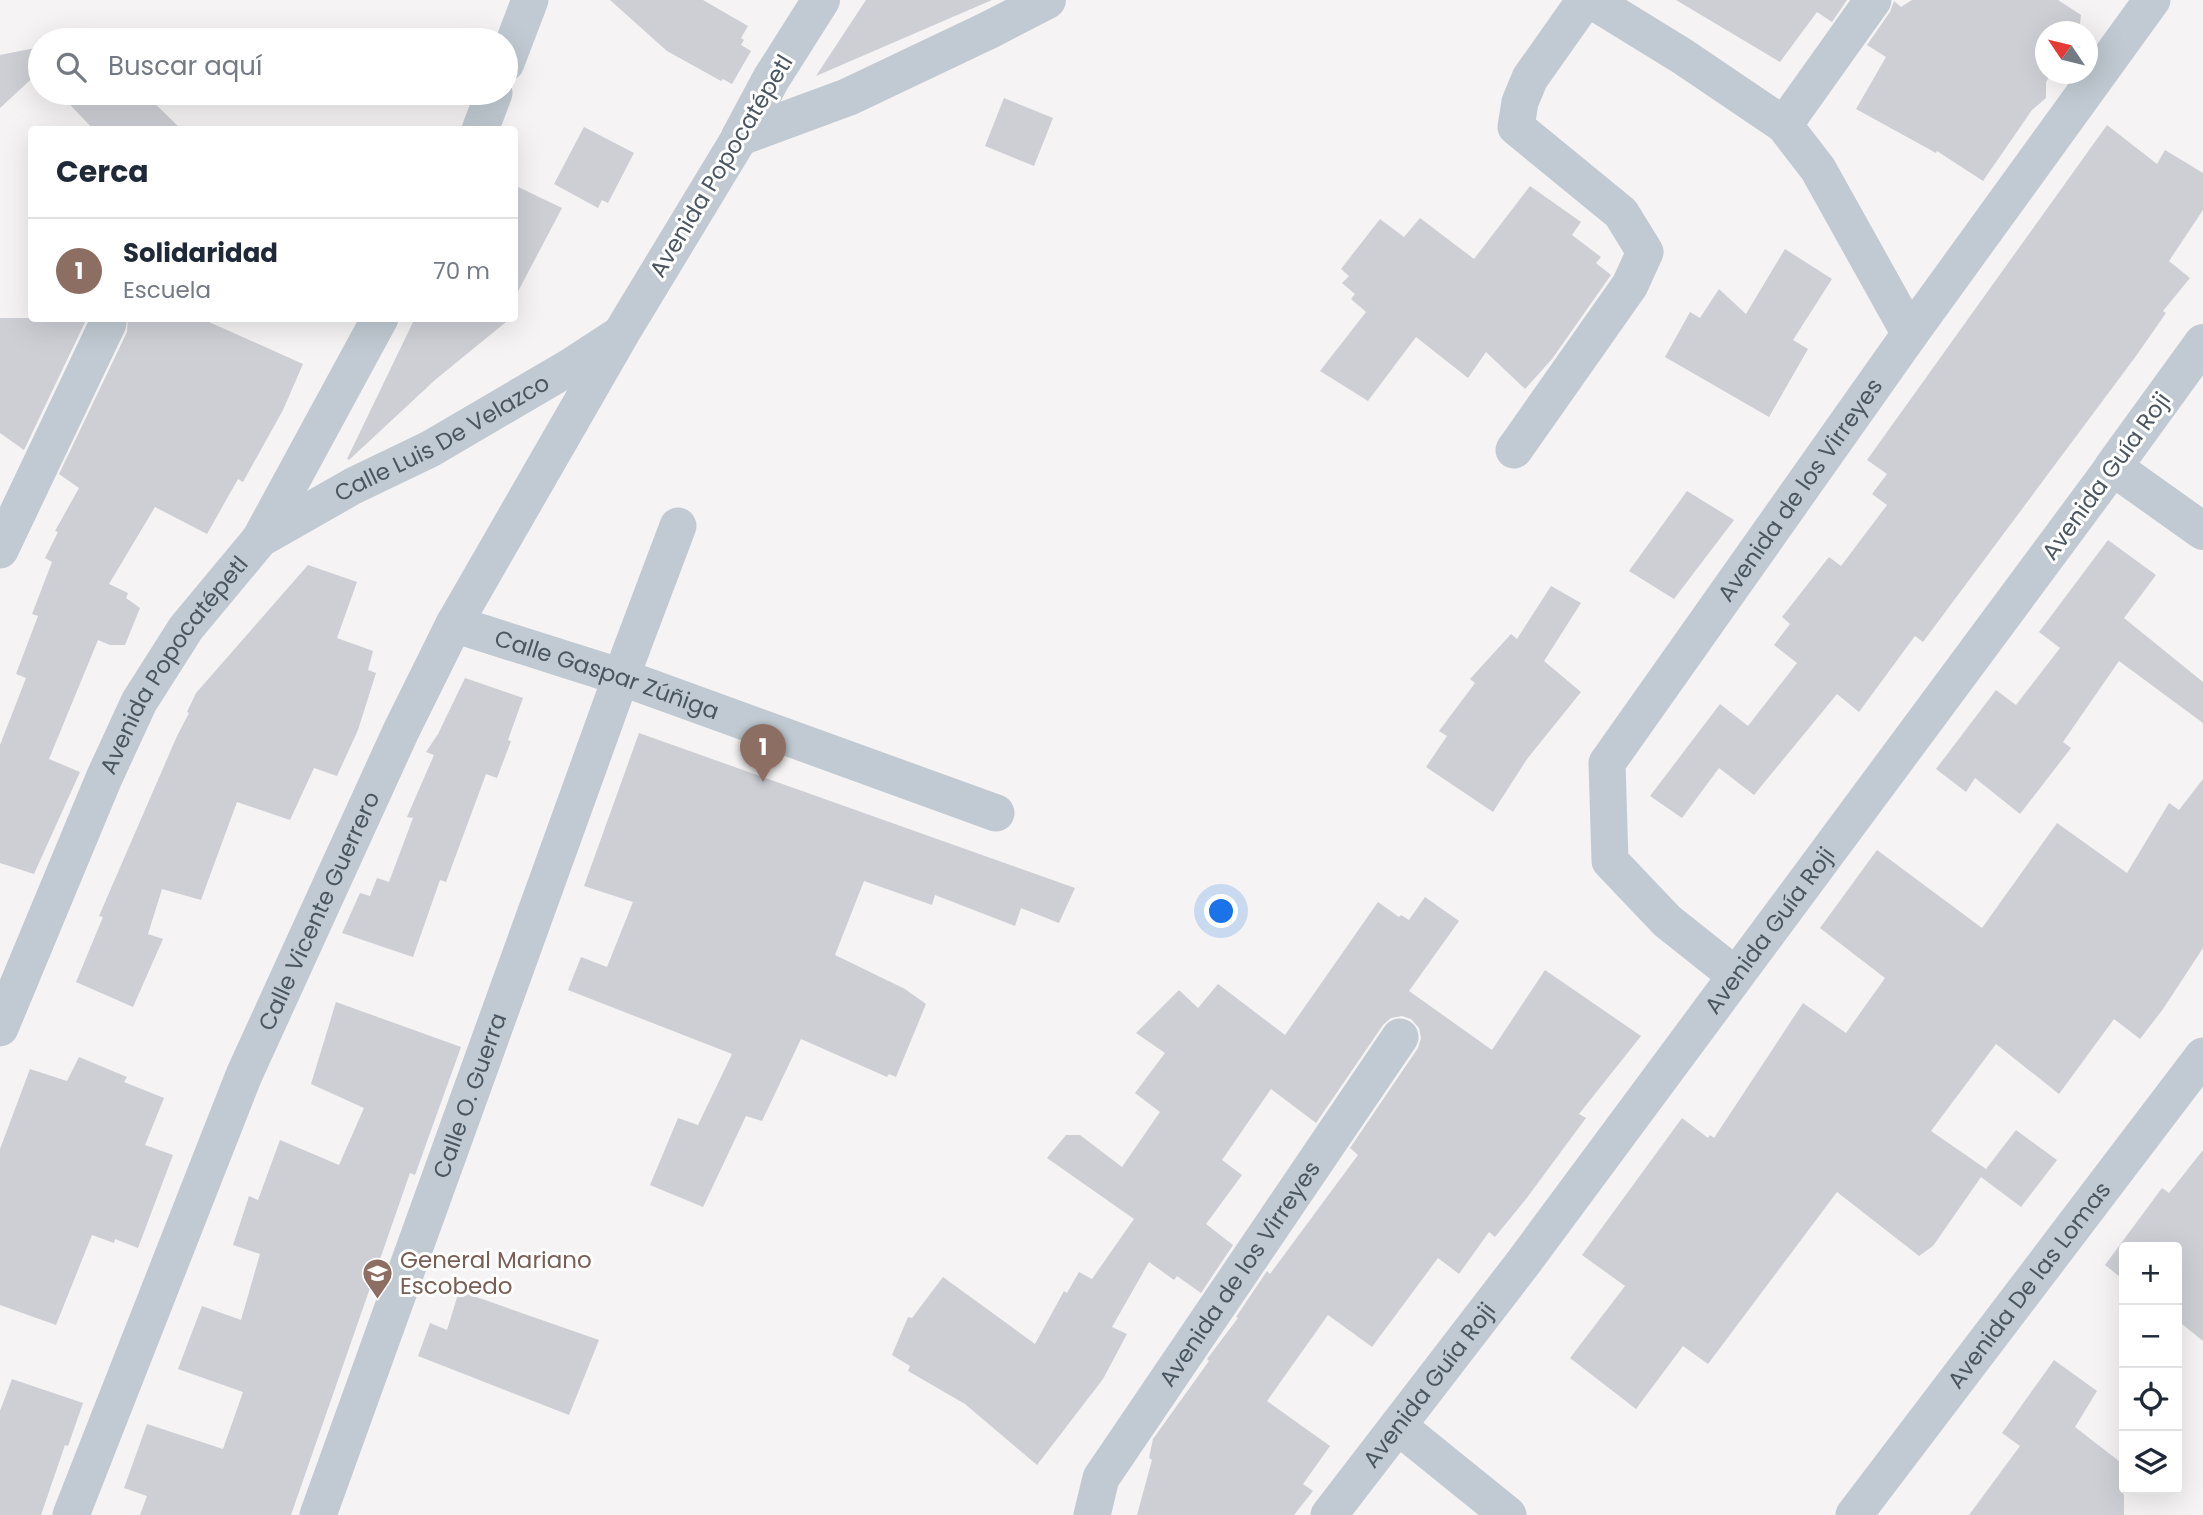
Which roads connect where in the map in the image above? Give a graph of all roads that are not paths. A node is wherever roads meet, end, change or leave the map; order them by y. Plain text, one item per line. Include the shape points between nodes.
1 (530, 0) edge
2 (821, 0) edge
3 (1046, 0) edge
4 (1585, 0) edge
5 (1591, 0) edge
6 (1873, 0) edge
7 (2152, 0) edge
8 (518, 32) edge
9 (489, 105) edge
10 (1784, 125) junction
11 (482, 126) edge
12 (740, 136) junction
13 (378, 322) edge
14 (108, 323) dead end
15 (622, 332) junction
16 (1910, 334) junction
17 (2203, 343) edge
18 (1514, 450) dead end
19 (2113, 467) junction
20 (678, 526) dead end
21 (2203, 531) edge
22 (260, 539) junction
23 (0, 550) edge
24 (454, 624) junction
25 (621, 677) junction
26 (996, 813) dead end
27 (1735, 975) junction
28 (0, 1028) edge
29 (1400, 1037) dead end
30 (2203, 1056) edge
31 (1398, 1426) junction
32 (71, 1515) edge
33 (318, 1515) edge
34 (1092, 1515) edge
35 (1329, 1515) edge
36 (1508, 1515) edge
37 (1854, 1515) edge

1 - 8 street
2 - 12 street, Avenida Popocatépetl
3 - 12 street via 848,97
4 - 18 street via 1530,78 1516,127 1621,213 1645,252 1630,285
5 - 10 street
6 - 10 street
7 - 16 street, Avenida de los Virreyes
9 - 11 street
10 - 16 street via 1818,169
12 - 15 street, Avenida Popocatépetl
13 - 22 street, Avenida Popocatépetl
14 - 23 street
15 - 22 street, Calle Luis De Velazco via 430,449
15 - 24 street, Calle Vicente Guerrero
16 - 27 street, Avenida de los Virreyes via 1607,763 1610,861 1667,921
17 - 19 street, Avenida Guía Roji
19 - 21 street
19 - 27 street, Avenida Guía Roji
20 - 25 street, Calle O. Guerra
22 - 28 street, Avenida Popocatépetl via 186,628 139,702
24 - 25 street, Calle Gaspar Zúñiga
24 - 32 street, Calle Vicente Guerrero via 244,1075
25 - 26 street, Calle Gaspar Zúñiga
25 - 33 street, Calle O. Guerra
27 - 31 street, Avenida Guía Roji
29 - 34 street, Avenida de los Virreyes via 1101,1478
30 - 37 street, Avenida De las Lomas
31 - 35 street, Avenida Guía Roji
31 - 36 street

